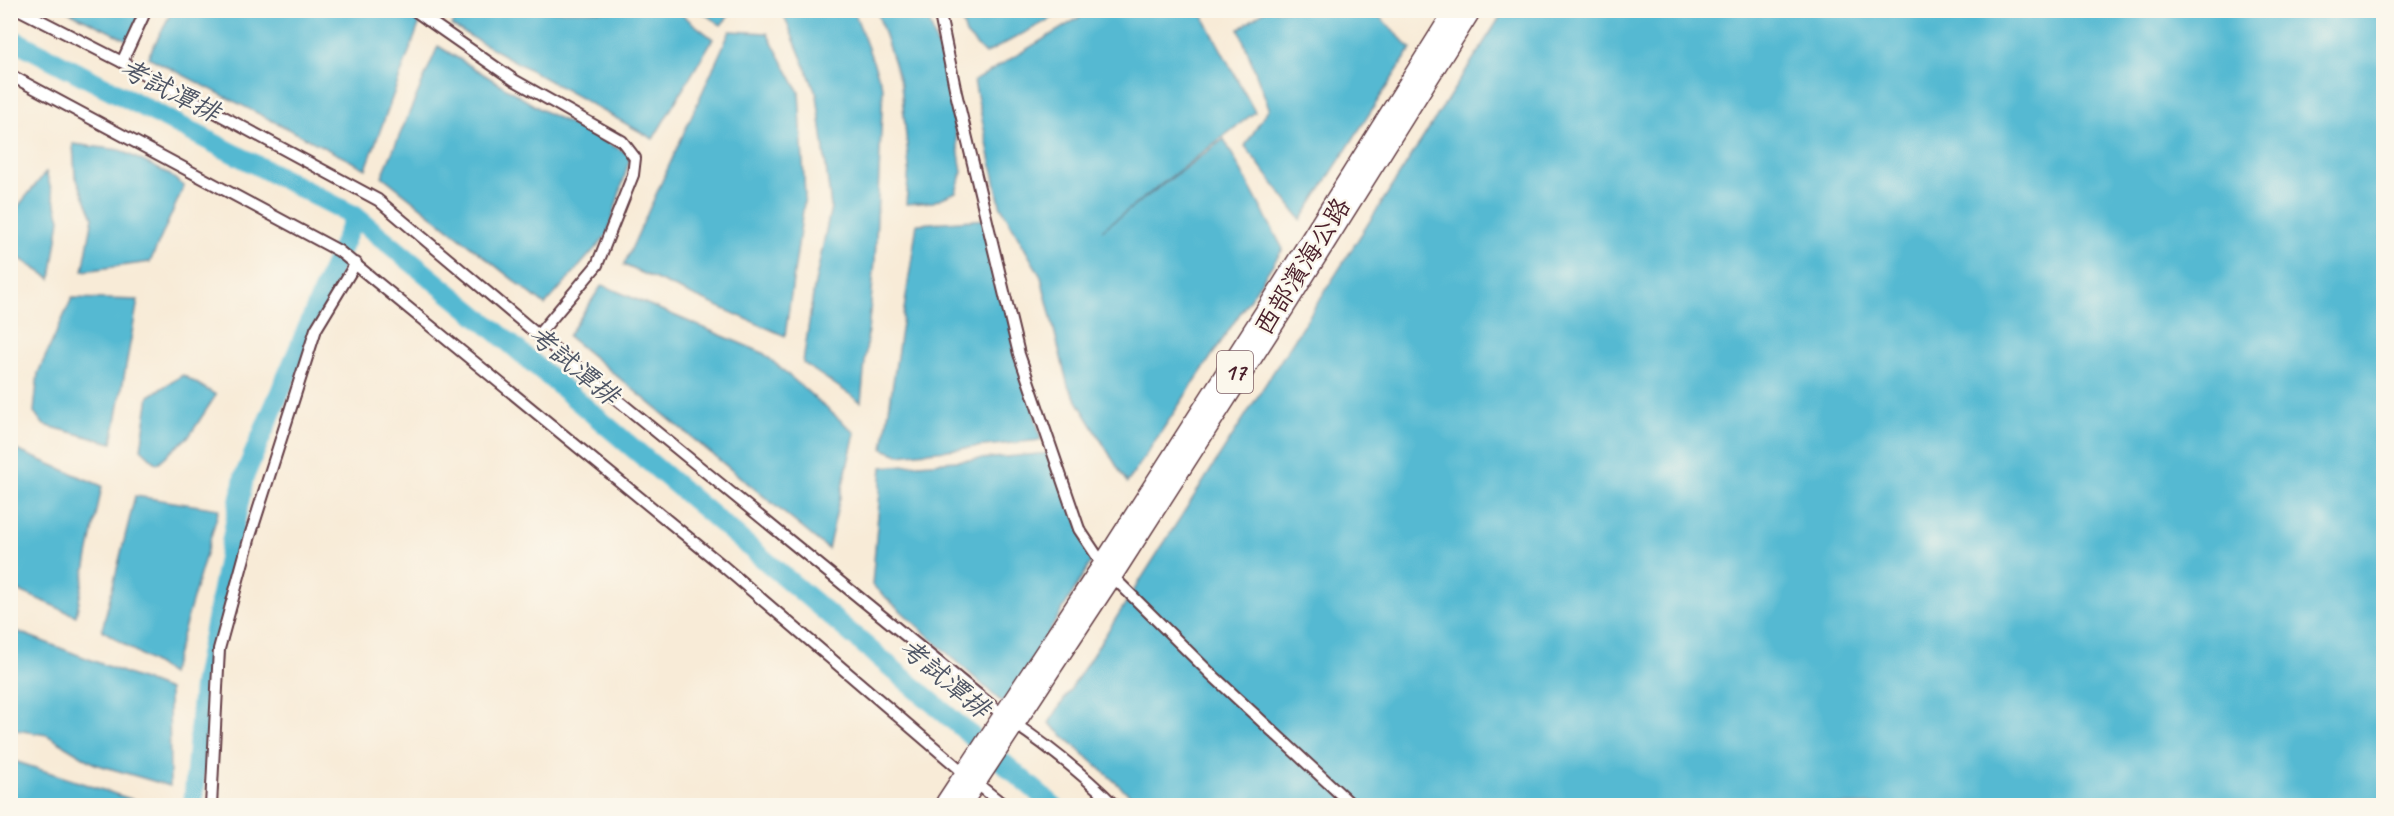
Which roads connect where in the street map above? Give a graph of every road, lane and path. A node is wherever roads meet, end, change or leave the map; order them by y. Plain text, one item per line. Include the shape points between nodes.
1 (20, 10) edge
2 (146, 10) edge
3 (414, 10) edge
4 (939, 10) edge
5 (1463, 10) edge
6 (431, 15) edge
7 (122, 62) junction
8 (10, 75) edge
9 (356, 263) junction
10 (538, 335) junction
11 (1107, 571) junction
12 (1005, 725) junction
13 (973, 773) junction
14 (211, 806) edge
15 (952, 806) edge
16 (1005, 806) edge
17 (1115, 806) edge
18 (1353, 806) edge

1 - 7 lane
2 - 7 lane
3 - 6 lane
4 - 11 lane via 1019,354 1080,530
5 - 11 main road, 西部濱海公路 / 17
6 - 10 lane via 514,80 622,141 635,158 633,175 597,265
7 - 10 lane via 378,200
8 - 9 lane via 286,221
9 - 13 lane
9 - 14 lane via 316,329 250,536 219,649
10 - 12 lane
11 - 12 main road, 西部濱海公路 / 17
11 - 18 lane
12 - 13 main road, 17
12 - 17 lane via 1042,741
13 - 15 main road, 17
13 - 16 lane

